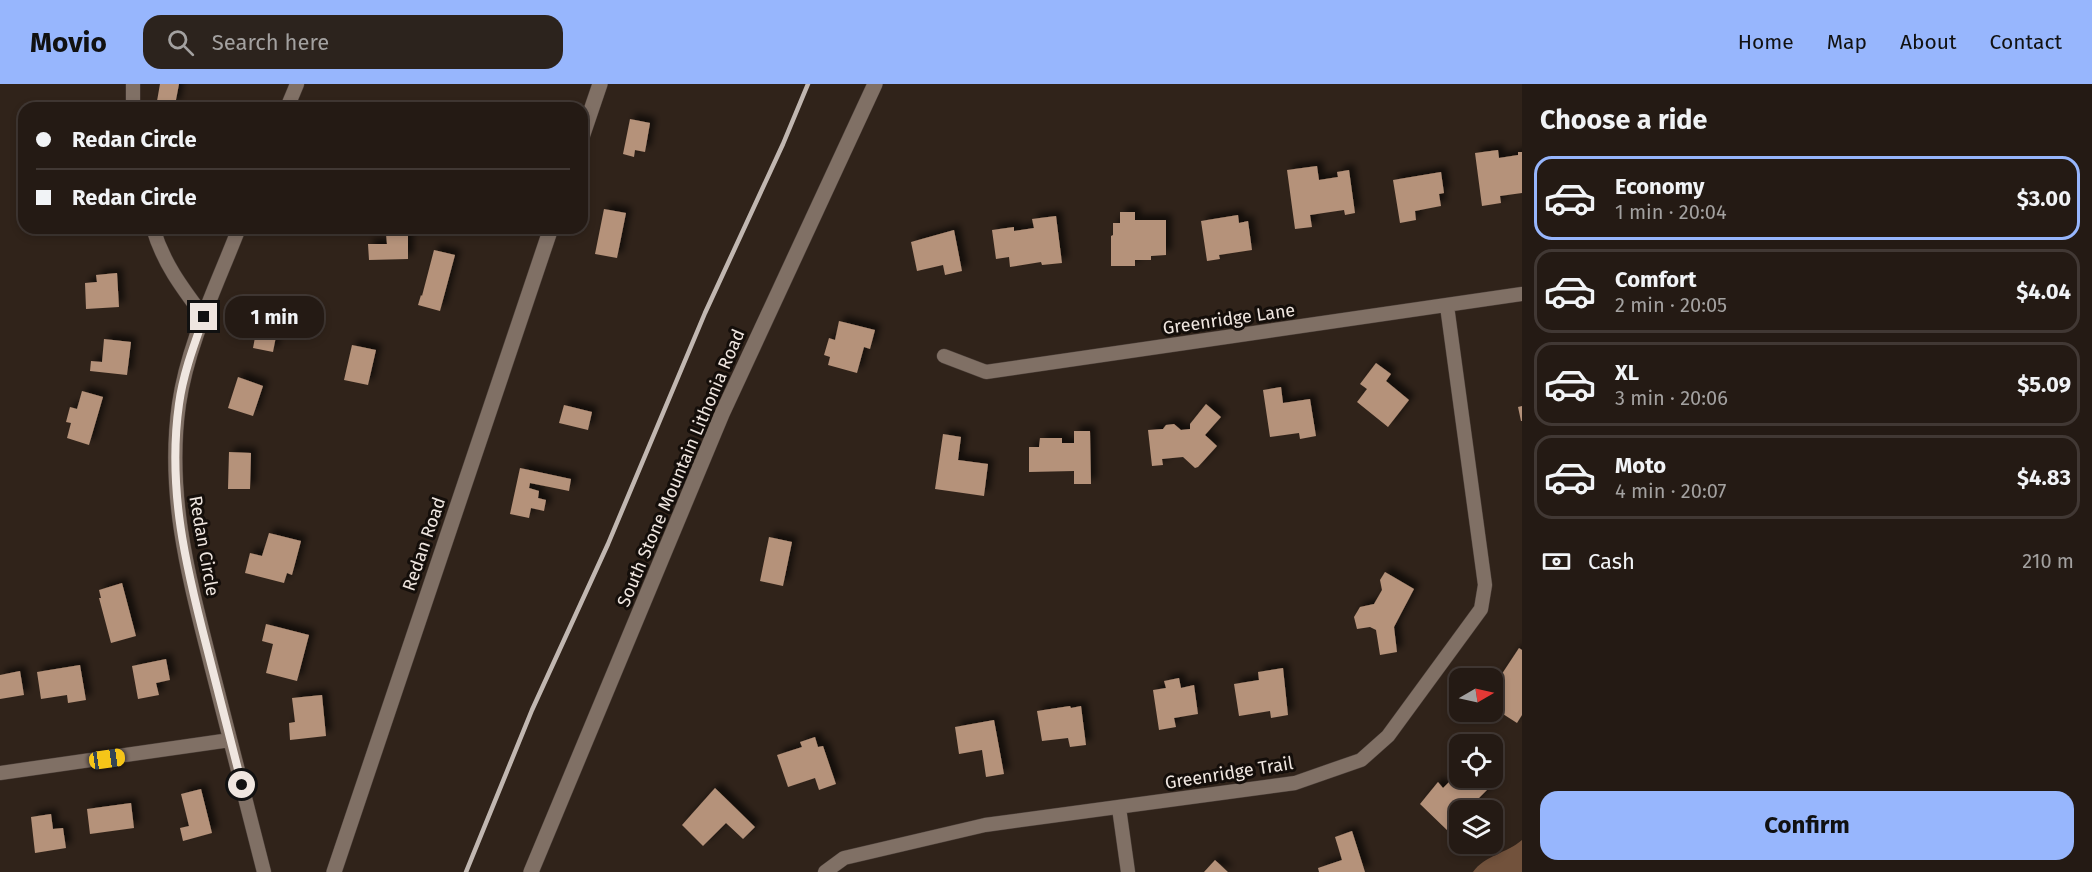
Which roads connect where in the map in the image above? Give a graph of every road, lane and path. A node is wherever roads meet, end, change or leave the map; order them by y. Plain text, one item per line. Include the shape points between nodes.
1 (133, 84) edge
2 (297, 84) edge
3 (600, 84) edge
4 (875, 84) edge
5 (134, 102) edge
6 (290, 102) edge
7 (588, 119) edge
8 (155, 234) edge
9 (237, 234) edge
10 (549, 234) edge
11 (1522, 294) edge
12 (1447, 306) junction
13 (204, 317) junction
14 (944, 356) dead end
15 (230, 740) junction
16 (0, 773) edge
17 (1119, 808) junction
18 (264, 872) edge
19 (334, 872) edge
20 (531, 872) edge
21 (825, 872) edge
22 (1128, 872) edge

1 - 5 street
2 - 6 street
3 - 7 main road
4 - 20 main road, South Stone Mountain Lithonia Road via 722,414
8 - 13 street via 176,281
9 - 13 street, Redan Circle
10 - 19 main road, Redan Road
11 - 12 street, Greenridge Lane
12 - 14 street, Greenridge Lane via 986,372
12 - 17 street, Greenridge Trail via 1485,585 1481,609 1388,736 1361,760 1295,783
13 - 15 street, Redan Circle via 189,357 179,403 177,510 188,572
15 - 16 street
15 - 18 street, Redan Circle
17 - 21 street, Greenridge Trail via 985,825 844,858
17 - 22 street

